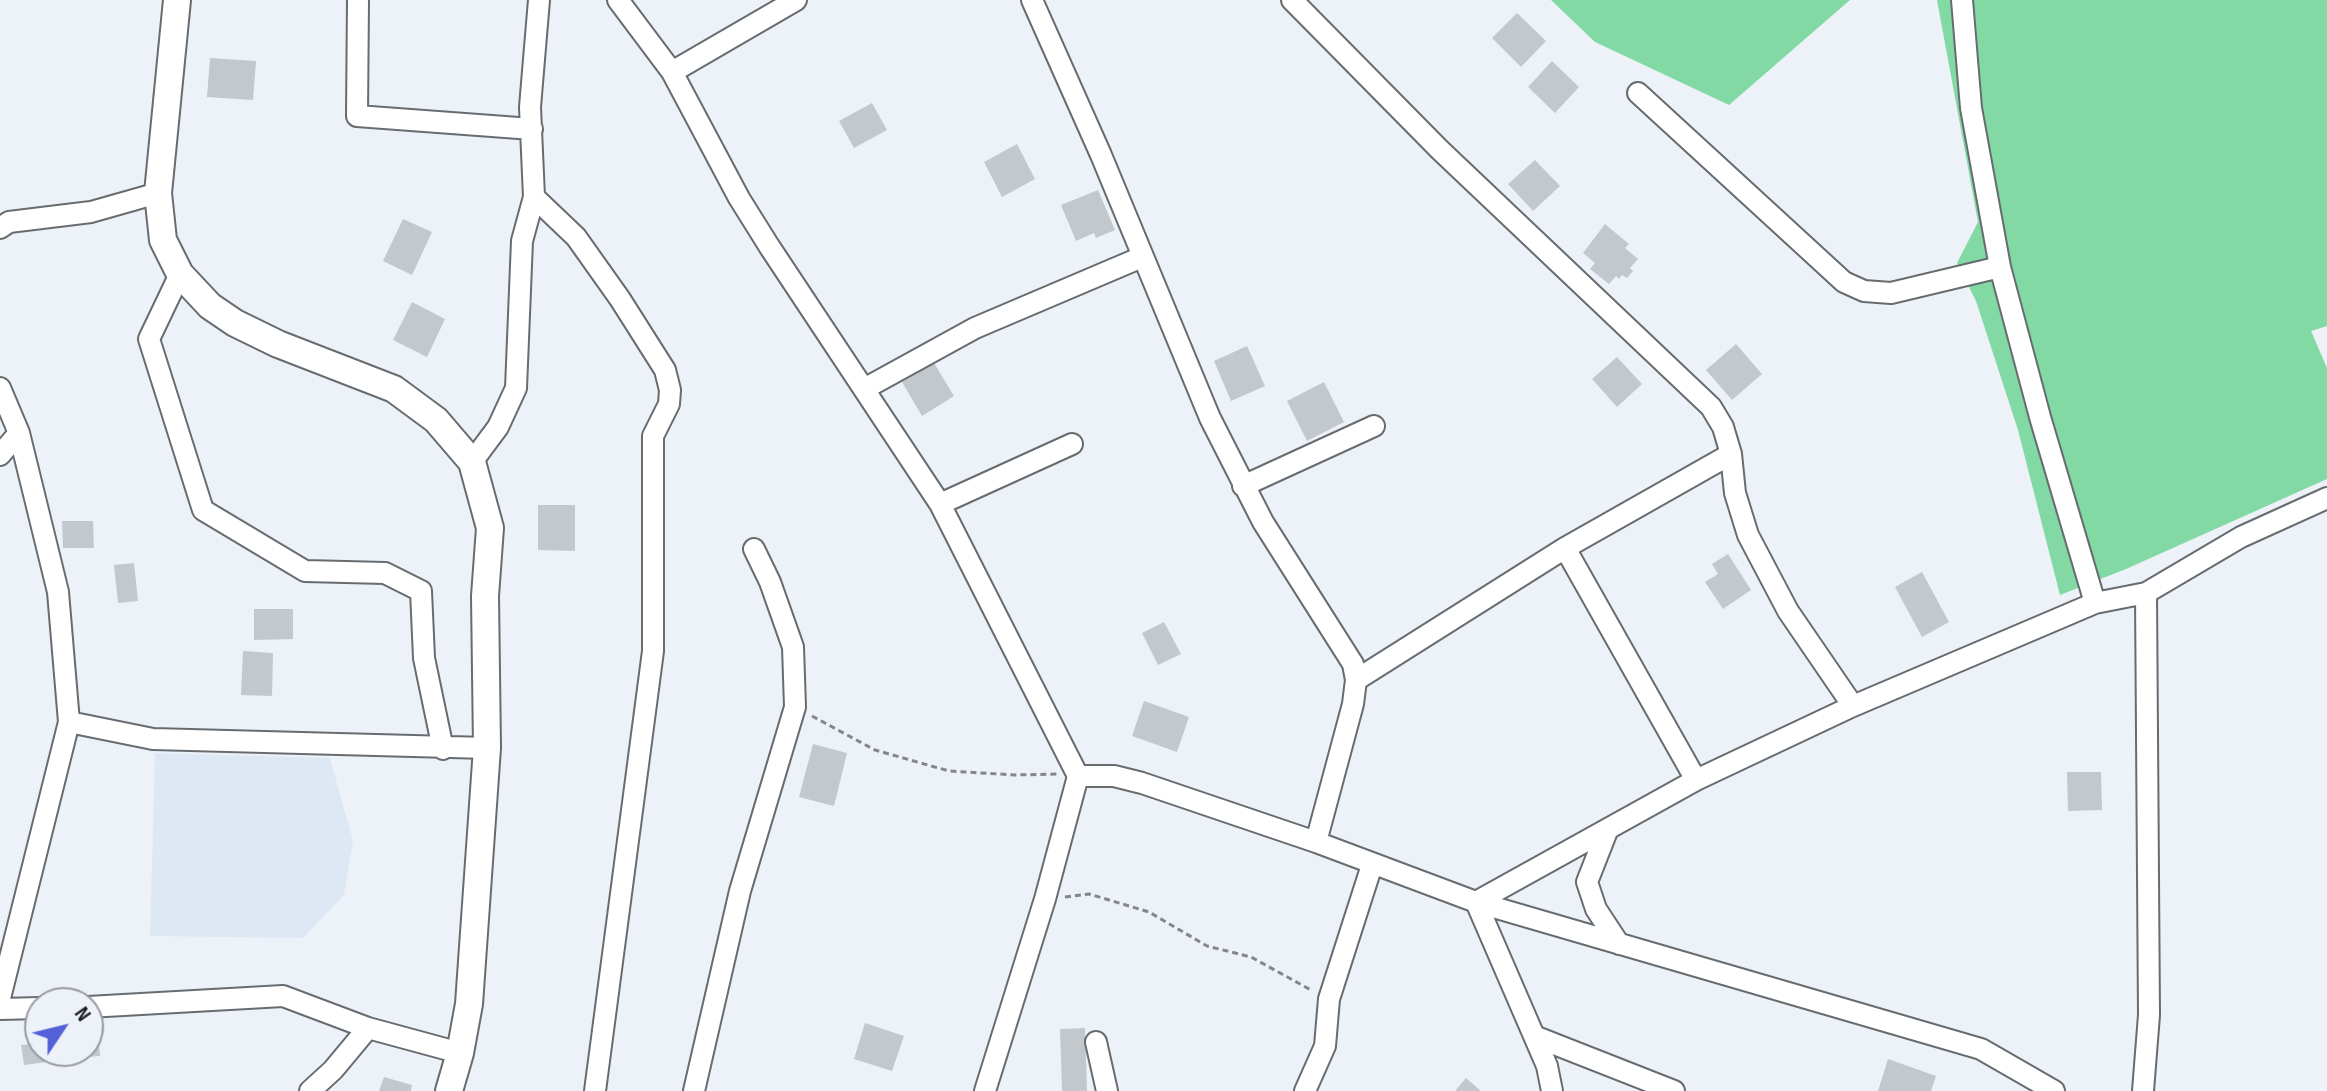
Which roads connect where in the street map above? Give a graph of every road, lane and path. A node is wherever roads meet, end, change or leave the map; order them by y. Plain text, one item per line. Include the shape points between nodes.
1 (177, 0) edge
2 (358, 0) edge
3 (539, 0) edge
4 (618, 0) edge
5 (796, 0) edge
6 (1032, 0) edge
7 (1292, 0) edge
8 (1962, 0) edge
9 (672, 72) junction
10 (1638, 93) dead end
11 (532, 129) junction
12 (158, 193) junction
13 (534, 197) junction
14 (0, 228) edge
15 (1142, 257) junction
16 (2000, 267) junction
17 (180, 274) junction
18 (0, 388) edge
19 (864, 389) junction
20 (1374, 426) dead end
21 (19, 433) junction
22 (1072, 444) dead end
23 (1731, 454) junction
24 (0, 455) edge
25 (472, 462) junction
26 (1243, 486) junction
27 (2327, 498) edge
28 (940, 504) junction
29 (1565, 548) junction
30 (754, 549) dead end
31 (2146, 593) junction
32 (2095, 603) junction
33 (1356, 680) junction
34 (1853, 706) junction
35 (795, 707) junction
36 (69, 722) junction
37 (487, 748) junction
38 (443, 749) junction
39 (1078, 776) junction
40 (1696, 780) junction
41 (1607, 831) junction
42 (1316, 842) junction
43 (1372, 865) junction
44 (1045, 899) junction
45 (1476, 902) junction
46 (1619, 944) junction
47 (0, 998) edge
48 (1329, 999) junction
49 (104, 1006) edge
50 (24, 1008) edge
51 (0, 1009) edge
52 (368, 1028) junction
53 (1534, 1036) junction
54 (1096, 1042) dead end
55 (460, 1053) junction
56 (310, 1091) edge
57 (449, 1091) edge
58 (595, 1091) edge
59 (694, 1091) edge
60 (985, 1091) edge
61 (1107, 1091) edge
62 (1305, 1091) edge
63 (1552, 1091) edge
64 (1674, 1091) edge
65 (2054, 1091) edge
66 (2143, 1091) edge

1 - 12 main road
2 - 11 street via 357,116
3 - 11 street
4 - 9 street
5 - 9 street
6 - 15 street
7 - 23 street via 1440,150 1711,407
8 - 16 street via 1971,108
9 - 19 street via 739,198
10 - 16 street via 1844,282 1864,291 1891,293
11 - 13 street
12 - 14 street via 91,212 9,222
12 - 17 main road via 163,240
13 - 25 street via 522,241 516,388 498,427
13 - 58 street via 576,237 620,299 665,370 670,390 653,436 653,651
15 - 19 street via 975,328
15 - 26 street
16 - 32 street
17 - 25 main road via 235,323 394,389 436,420
17 - 38 street via 149,339 203,510 305,571 385,573 421,591 424,658
18 - 21 street
19 - 28 street
20 - 26 street
21 - 24 street
21 - 36 street via 58,592
22 - 28 street
23 - 29 street
23 - 34 street via 1735,493 1748,535 1788,611
25 - 37 main road via 490,528 485,596
26 - 33 street via 1353,664
27 - 31 street via 2241,537
28 - 39 street
29 - 33 street
29 - 40 street
30 - 35 street via 793,647
31 - 32 street
31 - 66 street via 2149,1015
32 - 34 street
33 - 42 street
34 - 40 street
35 - 39 path via 875,750 949,771
35 - 59 street via 740,891
36 - 38 street via 153,739
36 - 47 street
37 - 38 street
37 - 55 main road via 469,1004
39 - 42 street via 1142,783
39 - 44 street
40 - 41 street
41 - 45 street
41 - 46 street via 1587,882 1596,909
42 - 43 street
43 - 45 street
43 - 48 street
44 - 48 path via 1089,894 1149,912 1207,946 1251,957
44 - 60 street
45 - 46 street
45 - 53 street
46 - 65 street via 1981,1049
48 - 62 street via 1325,1046
49 - 52 street via 283,996
50 - 51 street
52 - 55 street
52 - 56 street
53 - 63 street
53 - 64 street
54 - 61 street
55 - 57 main road

